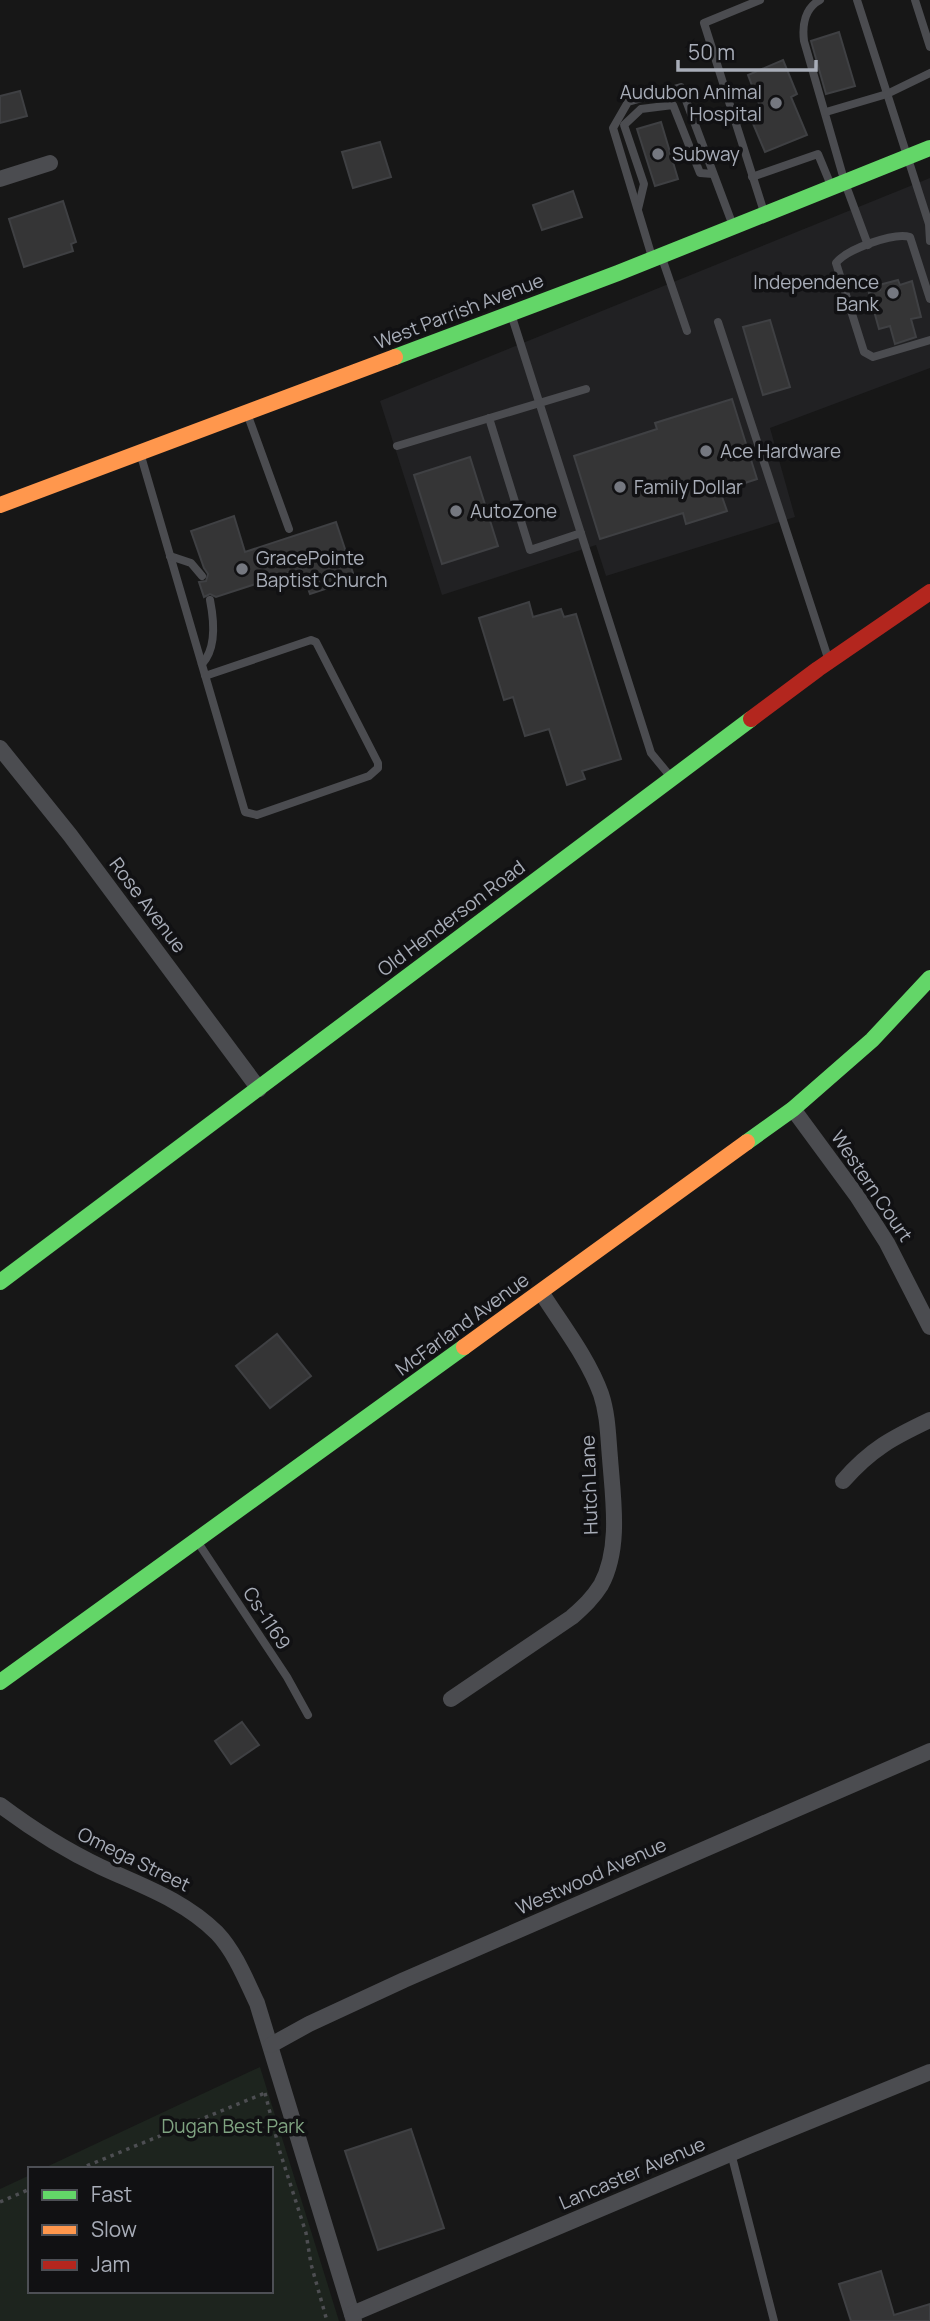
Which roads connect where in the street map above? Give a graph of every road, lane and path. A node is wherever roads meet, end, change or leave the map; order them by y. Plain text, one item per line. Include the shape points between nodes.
1 (760, 0) edge
2 (820, 0) edge
3 (858, 0) edge
4 (915, 0) edge
5 (930, 47) edge
6 (930, 73) edge
7 (887, 94) junction
8 (826, 112) junction
9 (930, 148) edge
10 (908, 157) junction
11 (50, 163) dead end
12 (713, 174) junction
13 (752, 177) junction
14 (0, 179) edge
15 (838, 186) junction
16 (637, 211) junction
17 (765, 214) junction
18 (733, 226) junction
19 (930, 241) edge
20 (868, 245) junction
21 (657, 258) junction
22 (930, 299) edge
23 (511, 314) junction
24 (718, 322) dead end
25 (687, 331) dead end
26 (930, 340) edge
27 (586, 389) dead end
28 (540, 403) junction
29 (247, 413) junction
30 (489, 418) junction
31 (397, 446) dead end
32 (140, 453) junction
33 (0, 505) edge
34 (289, 528) dead end
35 (581, 533) junction
36 (170, 556) junction
37 (202, 576) dead end
38 (930, 592) edge
39 (210, 600) dead end
40 (829, 661) junction
41 (202, 664) junction
42 (205, 676) junction
43 (0, 748) edge
44 (672, 779) junction
45 (930, 978) edge
46 (259, 1089) junction
47 (793, 1109) junction
48 (0, 1282) edge
49 (541, 1292) junction
50 (930, 1327) edge
51 (930, 1420) edge
52 (843, 1480) dead end
53 (197, 1541) junction
54 (0, 1682) edge
55 (451, 1699) dead end
56 (307, 1715) dead end
57 (930, 1751) edge
58 (0, 1805) edge
59 (271, 2045) junction
60 (930, 2072) edge
61 (732, 2153) junction
62 (84, 2167) edge
63 (28, 2190) edge
64 (0, 2202) edge
65 (353, 2318) edge
66 (327, 2321) edge
67 (774, 2321) edge

1 - 13 lane via 704,23
2 - 8 lane via 802,24
3 - 7 lane
4 - 5 lane
6 - 7 lane
7 - 8 lane
7 - 10 lane
8 - 15 lane
9 - 10 street, West Parrish Avenue
10 - 15 street, West Parrish Avenue
10 - 19 lane
11 - 14 street
12 - 16 lane via 700,173 673,105 641,108 624,125 644,184
12 - 16 lane via 681,87 628,103 614,128
12 - 18 lane
13 - 15 lane via 818,154
13 - 17 lane
15 - 17 street, West Parrish Avenue
15 - 20 lane
16 - 21 lane
17 - 18 street, West Parrish Avenue
18 - 21 street, West Parrish Avenue
20 - 22 lane via 901,234 911,237
20 - 26 lane via 842,255 836,263 864,352 873,357
21 - 23 street, West Parrish Avenue
21 - 25 lane
23 - 28 lane
23 - 29 street, West Parrish Avenue
24 - 40 lane
27 - 28 lane
28 - 30 lane
28 - 35 lane
29 - 32 street, West Parrish Avenue
29 - 34 lane
30 - 31 lane
30 - 35 lane via 530,550
32 - 33 street, West Parrish Avenue
32 - 36 lane
35 - 44 lane via 651,753
36 - 37 lane via 191,564
36 - 41 lane
38 - 40 street, Old Henderson Road
39 - 41 lane via 211,650
40 - 44 street, Old Henderson Road
41 - 42 lane
42 - 42 lane via 245,812 250,815 369,776 378,768 316,642
43 - 46 street, Rose Avenue
44 - 46 street, Old Henderson Road
45 - 47 street, McFarland Avenue via 872,1040
46 - 48 street, Old Henderson Road
47 - 49 street, McFarland Avenue
47 - 50 street, Western Court via 887,1243
49 - 53 street, McFarland Avenue
49 - 55 street, Hutch Lane via 592,1374 607,1413 614,1508 608,1567 589,1602 572,1617
51 - 52 street via 891,1438
53 - 54 street, McFarland Avenue
53 - 56 lane, Cs-1169
57 - 59 street, Westwood Avenue via 404,1980
58 - 59 street, Omega Street via 70,1851 165,1895 219,1935 241,1970
59 - 65 street, Omega Street
60 - 61 street, Lancaster Avenue
61 - 65 street, Lancaster Avenue
61 - 67 lane
62 - 66 path via 265,2093
63 - 64 path

